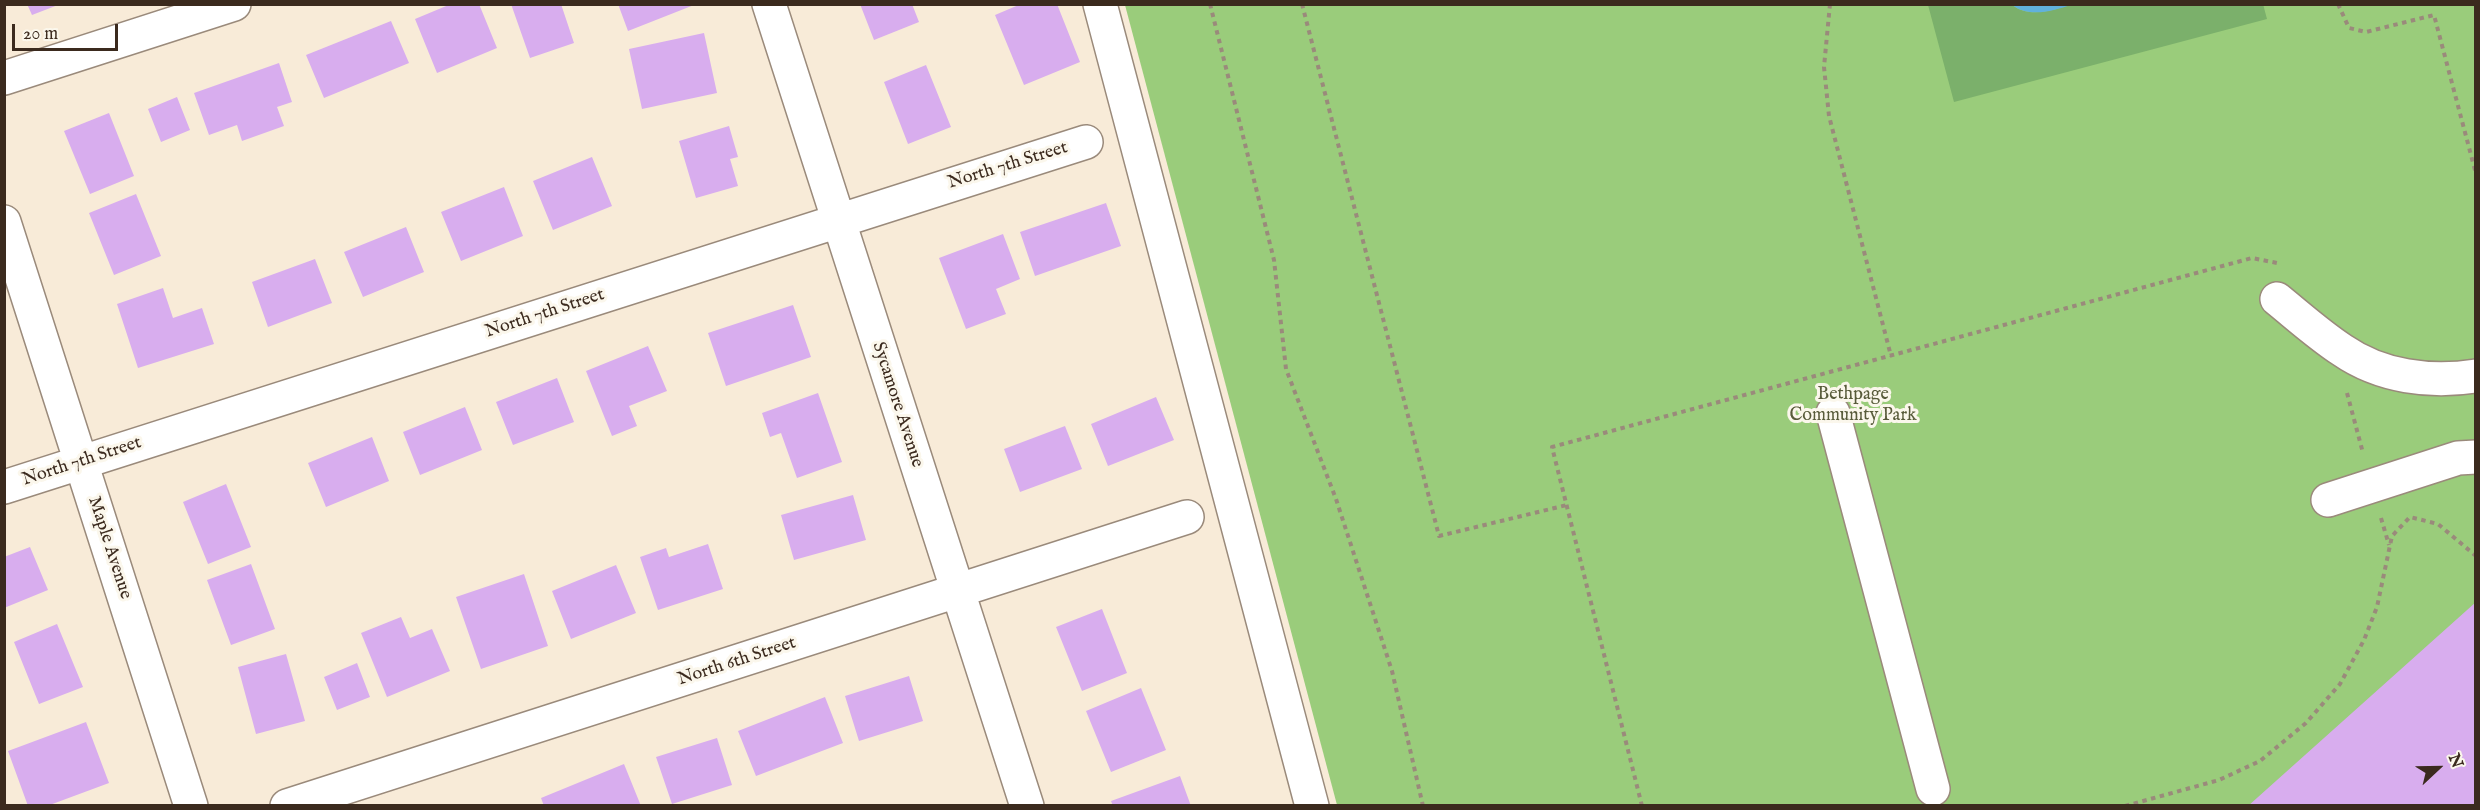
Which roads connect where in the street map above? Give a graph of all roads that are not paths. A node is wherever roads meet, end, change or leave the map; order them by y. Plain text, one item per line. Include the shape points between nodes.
1 (234, 4) edge
2 (769, 4) edge
3 (1100, 4) edge
4 (4, 78) edge
5 (1086, 142) dead end
6 (838, 220) junction
7 (4, 222) edge
8 (2277, 299) dead end
9 (2475, 376) edge
10 (1833, 413) dead end
11 (2475, 457) edge
12 (81, 463) junction
13 (4, 487) edge
14 (2328, 500) dead end
15 (1187, 517) dead end
16 (957, 591) junction
17 (1933, 789) dead end
18 (191, 806) edge
19 (287, 806) edge
20 (1027, 806) edge
21 (1312, 806) edge

1 - 4 street
2 - 6 street, Sycamore Avenue
3 - 21 street
5 - 6 street, North 7th Street
6 - 12 street, North 7th Street
6 - 16 street, Sycamore Avenue
7 - 12 street, Maple Avenue
8 - 9 street via 2344,352 2382,369 2416,379
10 - 17 street
11 - 14 street via 2458,458
12 - 13 street, North 7th Street
12 - 18 street, Maple Avenue
15 - 16 street, North 6th Street
16 - 19 street, North 6th Street
16 - 20 street, Sycamore Avenue

